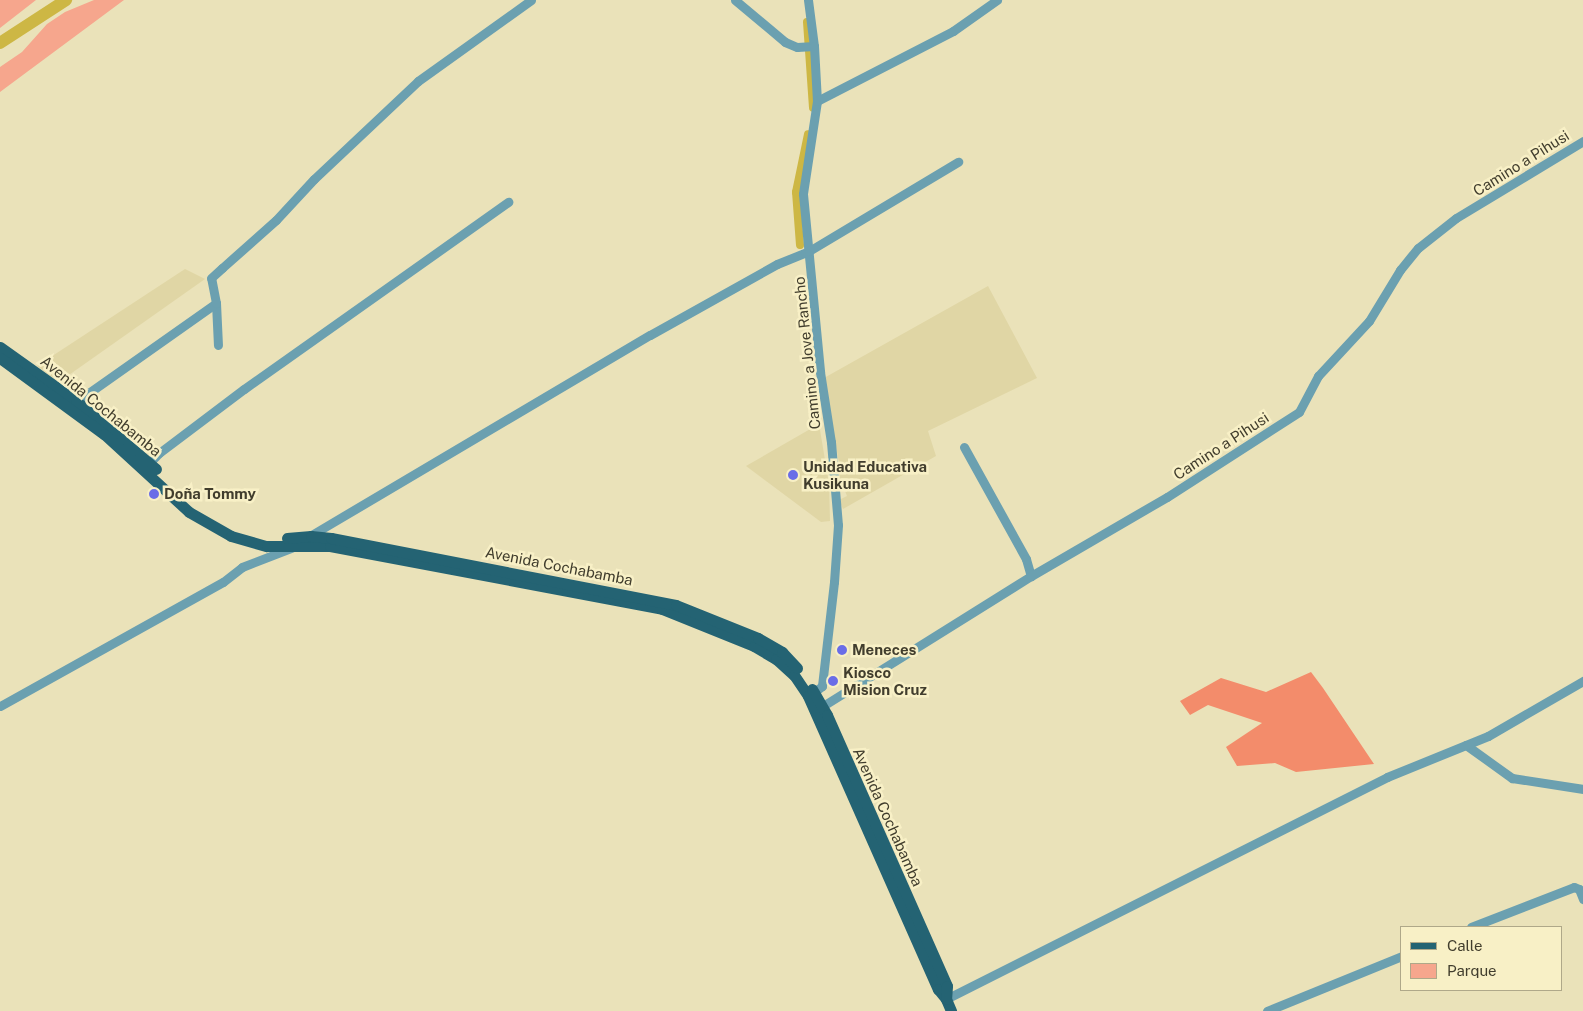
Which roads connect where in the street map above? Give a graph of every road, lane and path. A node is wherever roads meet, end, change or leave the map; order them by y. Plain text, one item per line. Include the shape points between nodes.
1 (530, 0) edge
2 (735, 0) edge
3 (808, 0) edge
4 (997, 0) edge
5 (814, 46) junction
6 (817, 101) junction
7 (1583, 141) edge
8 (958, 162) dead end
9 (508, 202) dead end
10 (810, 251) junction
11 (216, 302) junction
12 (218, 345) dead end
13 (0, 347) edge
14 (0, 358) edge
15 (73, 405) junction
16 (964, 447) dead end
17 (147, 465) junction
18 (311, 536) junction
19 (300, 544) junction
20 (1031, 576) junction
21 (1583, 681) edge
22 (812, 694) junction
23 (0, 706) edge
24 (819, 709) junction
25 (1466, 745) junction
26 (1583, 789) edge
27 (1583, 900) edge
28 (1474, 926) edge
29 (1400, 957) edge
30 (946, 999) junction
31 (952, 1011) edge
32 (1267, 1011) edge

1 - 11 street via 418,81 276,220 211,278
2 - 5 street via 785,42 797,47
3 - 5 street, Camino a Jove Rancho
4 - 6 street via 953,31
5 - 6 street, Camino a Jove Rancho
6 - 10 street, Camino a Jove Rancho via 803,194
7 - 20 street, Camino a Pihusi via 1456,218 1418,248 1400,270 1369,321 1318,376 1299,412 1167,497
8 - 10 street
9 - 17 street via 244,389
10 - 18 street via 777,264 650,335
10 - 22 street, Camino a Jove Rancho via 838,525 822,686
11 - 12 street
11 - 15 street
13 - 15 main road, Avenida Cochabamba
14 - 15 main road, Avenida Cochabamba
15 - 17 main road, Avenida Cochabamba
16 - 20 street via 1026,559
17 - 18 main road, Avenida Cochabamba via 193,504 233,530 269,540
17 - 19 main road, Avenida Cochabamba via 189,512 231,536 268,546
18 - 19 street
18 - 22 main road, Avenida Cochabamba via 676,604 776,648 792,662
19 - 22 main road, Avenida Cochabamba via 330,546 662,609 754,646 794,675
19 - 23 street via 242,568 223,582
20 - 24 street, Camino a Pihusi
21 - 25 street via 1488,736
22 - 24 main road, Avenida Cochabamba
24 - 30 main road, Avenida Cochabamba via 915,926 947,986
25 - 26 street via 1512,778
25 - 30 street via 1387,777
27 - 28 street via 1580,889 1574,887
29 - 32 street
30 - 31 main road, Avenida Cochabamba

